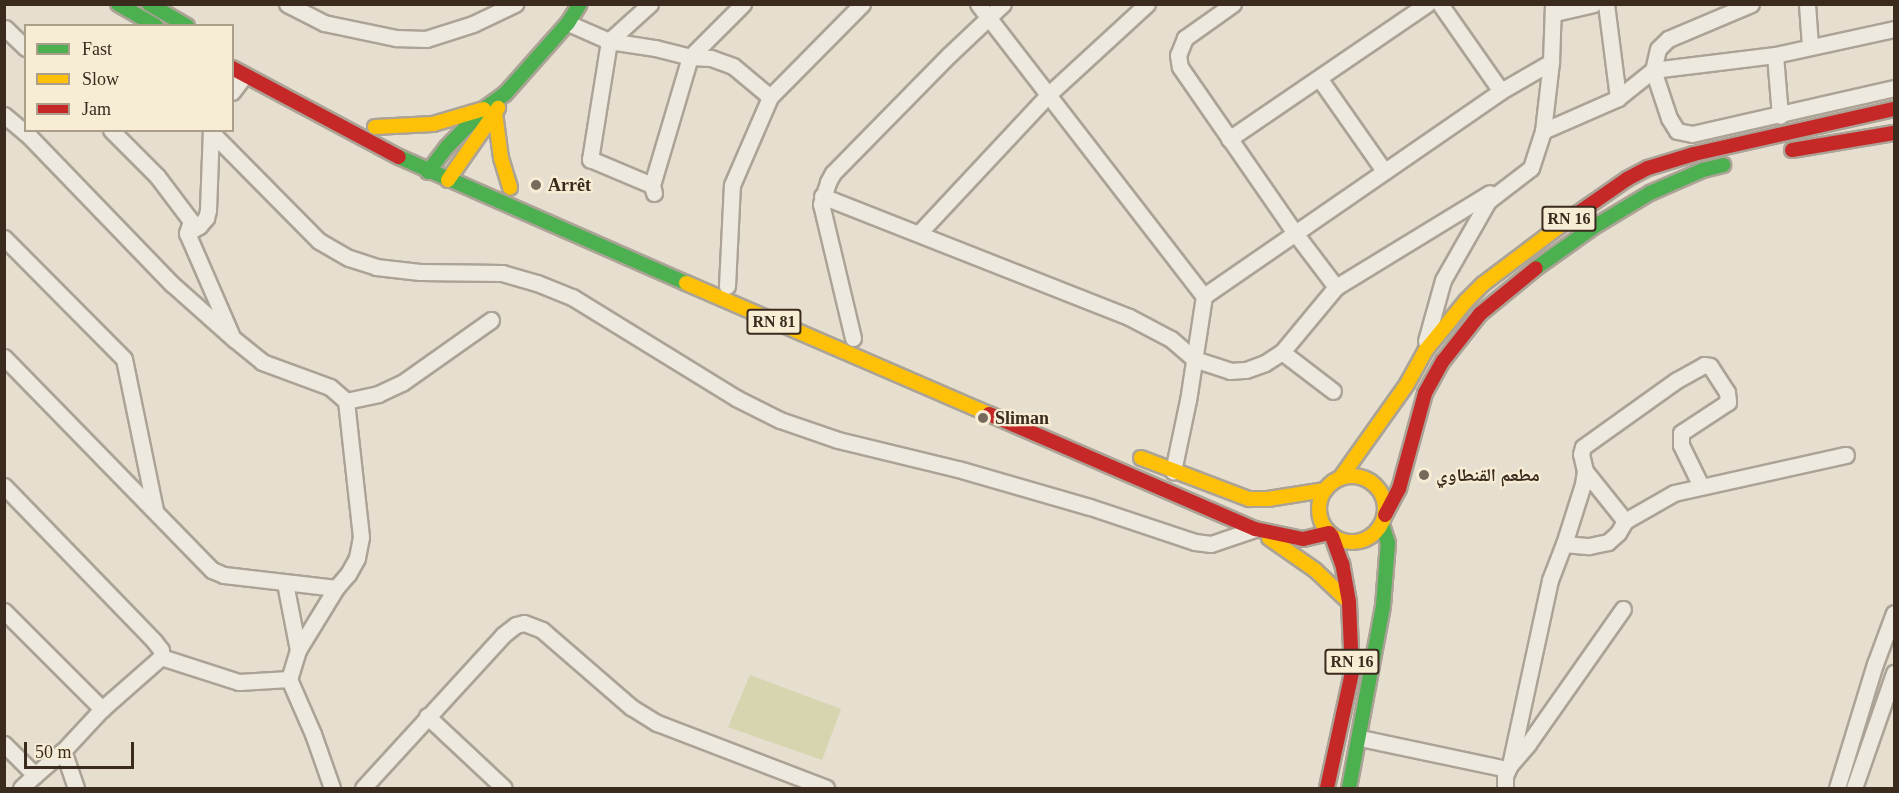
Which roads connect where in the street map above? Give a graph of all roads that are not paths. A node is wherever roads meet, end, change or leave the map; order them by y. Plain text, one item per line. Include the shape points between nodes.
1 (118, 4) edge
2 (149, 4) edge
3 (286, 4) edge
4 (515, 4) edge
5 (580, 4) edge
6 (650, 4) edge
7 (743, 4) edge
8 (862, 4) edge
9 (978, 4) edge
10 (1003, 4) edge
11 (1147, 4) edge
12 (1233, 4) edge
13 (1427, 4) edge
14 (1440, 4) edge
15 (1593, 4) edge
16 (1606, 4) edge
17 (1751, 4) edge
18 (1807, 4) edge
19 (1554, 9) edge
20 (988, 18) junction
21 (568, 23) junction
22 (153, 24) edge
23 (184, 24) edge
24 (5, 28) edge
25 (1894, 29) edge
26 (609, 41) junction
27 (24, 46) edge
28 (1810, 46) junction
29 (1775, 55) junction
30 (690, 57) junction
31 (1551, 62) junction
32 (1653, 70) junction
33 (239, 71) edge
34 (1319, 78) junction
35 (285, 80) dead end
36 (234, 86) edge
37 (1894, 88) edge
38 (1501, 91) junction
39 (1049, 94) junction
40 (770, 98) junction
41 (1618, 98) junction
42 (326, 102) dead end
43 (1894, 109) edge
44 (490, 111) junction
45 (4, 115) edge
46 (1780, 116) junction
47 (1543, 131) junction
48 (24, 132) edge
49 (24, 132) edge
50 (113, 132) edge
51 (211, 132) edge
52 (212, 132) edge
53 (1894, 133) edge
54 (1229, 139) junction
55 (408, 141) dead end
56 (434, 153) junction
57 (1773, 153) dead end
58 (1733, 162) dead end
59 (465, 167) junction
60 (1531, 168) junction
61 (1384, 171) junction
62 (428, 172) junction
63 (490, 179) dead end
64 (448, 180) junction
65 (822, 196) junction
66 (920, 232) junction
67 (187, 233) junction
68 (1295, 233) junction
69 (4, 238) edge
70 (706, 276) dead end
71 (732, 287) joint
72 (1336, 287) junction
73 (1204, 296) junction
74 (491, 320) dead end
75 (832, 329) dead end
76 (234, 339) junction
77 (858, 340) joint
78 (1425, 351) junction
79 (1282, 352) junction
80 (4, 357) edge
81 (1194, 359) junction
82 (1435, 376) junction
83 (1333, 391) dead end
84 (346, 401) junction
85 (1132, 454) dead end
86 (1846, 455) dead end
87 (1173, 471) junction
88 (1585, 471) junction
89 (1341, 477) junction
90 (4, 486) edge
91 (1701, 486) junction
92 (1325, 490) junction
93 (155, 510) junction
94 (1383, 520) junction
95 (1625, 521) junction
96 (1255, 529) junction
97 (1331, 535) junction
98 (1564, 544) junction
99 (285, 583) junction
100 (336, 588) junction
101 (1349, 602) junction
102 (1623, 609) dead end
103 (4, 611) edge
104 (1894, 613) edge
105 (298, 650) junction
106 (161, 657) junction
107 (1894, 673) edge
108 (289, 679) junction
109 (102, 709) junction
110 (427, 716) junction
111 (1360, 738) junction
112 (4, 744) edge
113 (63, 751) junction
114 (1509, 767) junction
115 (35, 776) junction
116 (21, 789) edge
117 (76, 789) edge
118 (332, 789) edge
119 (363, 789) edge
120 (504, 789) edge
121 (826, 789) edge
122 (1327, 789) edge
123 (1349, 789) edge
124 (1506, 789) edge
125 (1837, 789) edge
126 (1854, 789) edge

1 - 22 main road
2 - 23 main road
3 - 4 street via 324,23 396,38 426,39 473,24
5 - 21 main road
6 - 26 street
7 - 30 street
8 - 40 street
9 - 20 street
10 - 20 street
11 - 39 street
12 - 54 street via 1192,31 1178,55 1187,80
13 - 34 street
14 - 38 street
15 - 19 street
16 - 41 street
17 - 32 street via 1668,39 1658,49
18 - 28 street
19 - 31 street
20 - 39 street
20 - 65 street via 833,173
21 - 26 street
21 - 44 main road
24 - 27 street
25 - 28 street
26 - 30 street
26 - 30 street via 590,159 653,190
28 - 29 street
29 - 32 street
29 - 46 street
30 - 40 street via 711,58 733,66
31 - 38 street
31 - 47 street
32 - 41 street
32 - 46 street via 1677,131 1692,134
33 - 36 street
33 - 62 main road, RN 81
34 - 54 street
34 - 61 street
35 - 42 main road
37 - 46 street
38 - 61 street
39 - 66 street
39 - 73 street
40 - 71 street via 732,185
41 - 47 street
43 - 78 main road, RN 16 via 1648,168 1547,235 1483,284
44 - 55 main road via 433,124 370,124
44 - 56 main road
44 - 59 main road
44 - 63 main road via 501,158 515,190
45 - 48 street
47 - 60 street
49 - 76 street via 172,284
50 - 67 street via 157,176 191,220
51 - 67 street via 208,210 199,226
52 - 96 street via 319,242 349,258 376,267 502,273 537,283 572,297 736,398 780,420 838,441 958,469 1195,542 1211,544
53 - 57 main road
54 - 68 street
56 - 59 main road
56 - 62 main road
58 - 82 main road, RN 16 via 1703,170 1650,193 1543,262 1480,314
59 - 64 main road
60 - 72 street
60 - 78 street via 1488,201 1443,280 1432,311
61 - 68 street
62 - 64 main road, RN 81
64 - 96 main road, RN 81
65 - 66 street
65 - 77 street via 823,213
66 - 81 street via 1129,317 1171,339
67 - 76 street
68 - 72 street
68 - 73 street
69 - 93 street via 124,360
70 - 71 main road
72 - 79 street
73 - 81 street
74 - 84 street via 402,383
75 - 77 main road
76 - 84 street via 262,362 330,387
78 - 82 street
78 - 89 main road, RN 16 via 1401,394
79 - 81 street via 1246,370 1230,371
79 - 83 street
80 - 93 street
81 - 87 street
82 - 94 main road, RN 16 via 1418,412 1399,489
84 - 100 street via 361,537 357,558
85 - 87 main road
86 - 91 street
87 - 92 main road via 1249,499 1268,500
88 - 91 street via 1582,447 1704,365 1710,366 1727,392 1728,402 1681,433 1681,445
88 - 95 street
88 - 98 street
89 - 92 main road
89 - 94 main road via 1362,477 1371,482 1383,498
90 - 106 street via 154,640
91 - 95 street via 1674,493
92 - 97 main road via 1319,512
93 - 99 street via 212,570
94 - 97 main road via 1368,539 1359,542 1341,541
94 - 111 main road, RN 16 via 1388,543 1383,606
95 - 98 street via 1608,542 1589,546
96 - 97 main road, RN 81 via 1303,539
96 - 101 main road via 1315,570
97 - 101 main road, RN 16 via 1342,564
98 - 114 street via 1550,580
99 - 100 street
99 - 105 street
100 - 105 street
101 - 122 main road, RN 16 via 1352,672
102 - 114 street
103 - 109 street
104 - 125 street
105 - 108 street
106 - 108 street via 239,682
106 - 109 street
107 - 126 street
108 - 118 street
109 - 113 street
110 - 119 street
110 - 120 street
110 - 121 street via 503,635 524,623 542,630 631,707 657,723
111 - 114 street
111 - 123 main road, RN 16
112 - 115 street
113 - 115 street
113 - 117 street
114 - 124 street
115 - 116 street

